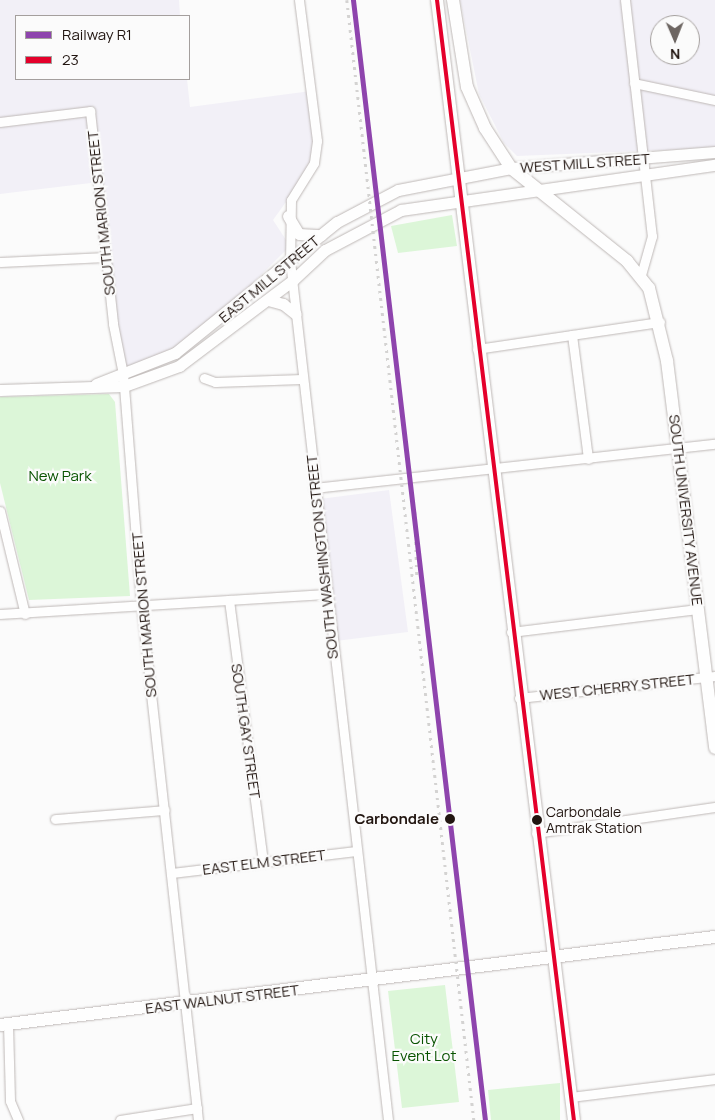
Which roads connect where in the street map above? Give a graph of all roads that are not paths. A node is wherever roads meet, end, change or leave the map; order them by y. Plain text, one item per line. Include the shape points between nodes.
1 (299, 0) edge
2 (437, 0) edge
3 (452, 0) edge
4 (625, 0) edge
5 (634, 83) junction
6 (715, 100) edge
7 (0, 122) edge
8 (715, 152) edge
9 (644, 159) junction
10 (715, 165) edge
11 (511, 168) junction
12 (646, 173) junction
13 (456, 176) junction
14 (533, 188) junction
15 (458, 198) junction
16 (288, 216) junction
17 (320, 235) junction
18 (106, 257) junction
19 (290, 261) junction
20 (0, 262) edge
21 (641, 275) junction
22 (293, 280) junction
23 (268, 300) junction
24 (296, 314) junction
25 (660, 322) junction
26 (572, 335) junction
27 (477, 348) junction
28 (204, 378) dead end
29 (302, 379) junction
30 (123, 380) junction
31 (0, 390) edge
32 (715, 444) edge
33 (679, 448) junction
34 (588, 459) junction
35 (492, 470) junction
36 (314, 488) junction
37 (0, 511) edge
38 (325, 594) junction
39 (229, 600) junction
40 (141, 603) junction
41 (698, 610) junction
42 (0, 614) edge
43 (25, 614) junction
44 (511, 632) junction
45 (711, 677) edge
46 (519, 698) junction
47 (715, 748) edge
48 (715, 807) edge
49 (165, 810) junction
50 (55, 819) dead end
51 (536, 834) junction
52 (356, 851) junction
53 (263, 861) junction
54 (172, 873) junction
55 (715, 937) edge
56 (556, 956) junction
57 (372, 980) junction
58 (185, 1003) junction
59 (4, 1025) edge
60 (715, 1079) edge
61 (572, 1097) junction
62 (197, 1108) junction
63 (18, 1120) edge
64 (120, 1120) edge
65 (198, 1120) edge
66 (388, 1120) edge
67 (574, 1120) edge

1 - 16 street, SOUTH WASHINGTON STREET via 317,141 314,162 291,200
2 - 13 highway
3 - 11 highway via 467,87 490,136
4 - 5 street
5 - 6 street
5 - 9 street
7 - 18 street, SOUTH MARION STREET via 90,111
8 - 9 main road, WEST MILL STREET
9 - 11 main road, WEST MILL STREET
9 - 12 street
10 - 12 main road, WEST MILL STREET
11 - 13 main road, WEST MILL STREET
11 - 14 highway
12 - 14 main road, WEST MILL STREET
12 - 21 street via 652,236
13 - 15 highway
13 - 17 main road, EAST MILL STREET via 398,190 353,210
14 - 15 main road, WEST MILL STREET
14 - 21 highway
15 - 22 main road, EAST MILL STREET via 416,205 362,226 325,250
15 - 27 highway
16 - 17 main road via 299,234
16 - 19 street, SOUTH WASHINGTON STREET
17 - 19 main road, EAST MILL STREET
18 - 20 street
18 - 30 street, SOUTH MARION STREET
19 - 22 street, SOUTH WASHINGTON STREET
19 - 30 main road, EAST MILL STREET via 198,338
21 - 25 highway, SOUTH UNIVERSITY AVENUE
22 - 23 main road, EAST MILL STREET
22 - 24 street, SOUTH WASHINGTON STREET
23 - 24 main road via 283,304
23 - 30 main road, EAST MILL STREET via 179,366
24 - 29 street, SOUTH WASHINGTON STREET
25 - 26 street
25 - 33 highway, SOUTH UNIVERSITY AVENUE
26 - 27 street
26 - 34 street
27 - 35 highway
28 - 29 street via 215,382
29 - 36 street, SOUTH WASHINGTON STREET
30 - 31 main road, EAST MILL STREET via 85,388
30 - 40 street, SOUTH MARION STREET
32 - 33 street
33 - 34 street
33 - 41 highway, SOUTH UNIVERSITY AVENUE
34 - 35 street
35 - 36 street
35 - 44 highway
36 - 38 street, SOUTH WASHINGTON STREET
37 - 43 street
38 - 39 street
38 - 52 street, SOUTH WASHINGTON STREET
39 - 40 street
39 - 53 street, SOUTH GAY STREET
40 - 43 street
40 - 49 street, SOUTH MARION STREET
41 - 44 street
41 - 45 highway, SOUTH UNIVERSITY AVENUE
42 - 43 street
44 - 46 highway
45 - 46 street, WEST CHERRY STREET
45 - 47 highway, SOUTH UNIVERSITY AVENUE
46 - 51 highway
48 - 51 street
49 - 50 street
49 - 54 street, SOUTH MARION STREET
51 - 56 highway
52 - 53 street, EAST ELM STREET
52 - 57 street, SOUTH WASHINGTON STREET
53 - 54 street, EAST ELM STREET
54 - 58 street, SOUTH MARION STREET
55 - 56 highway, EAST WALNUT STREET
56 - 57 highway, EAST WALNUT STREET
56 - 61 highway
57 - 58 highway, EAST WALNUT STREET
57 - 66 street, SOUTH WASHINGTON STREET
58 - 59 highway, EAST WALNUT STREET
58 - 62 street, SOUTH MARION STREET
59 - 63 street via 10,1101
60 - 61 street
61 - 67 highway
62 - 64 street
62 - 65 street, SOUTH MARION STREET

